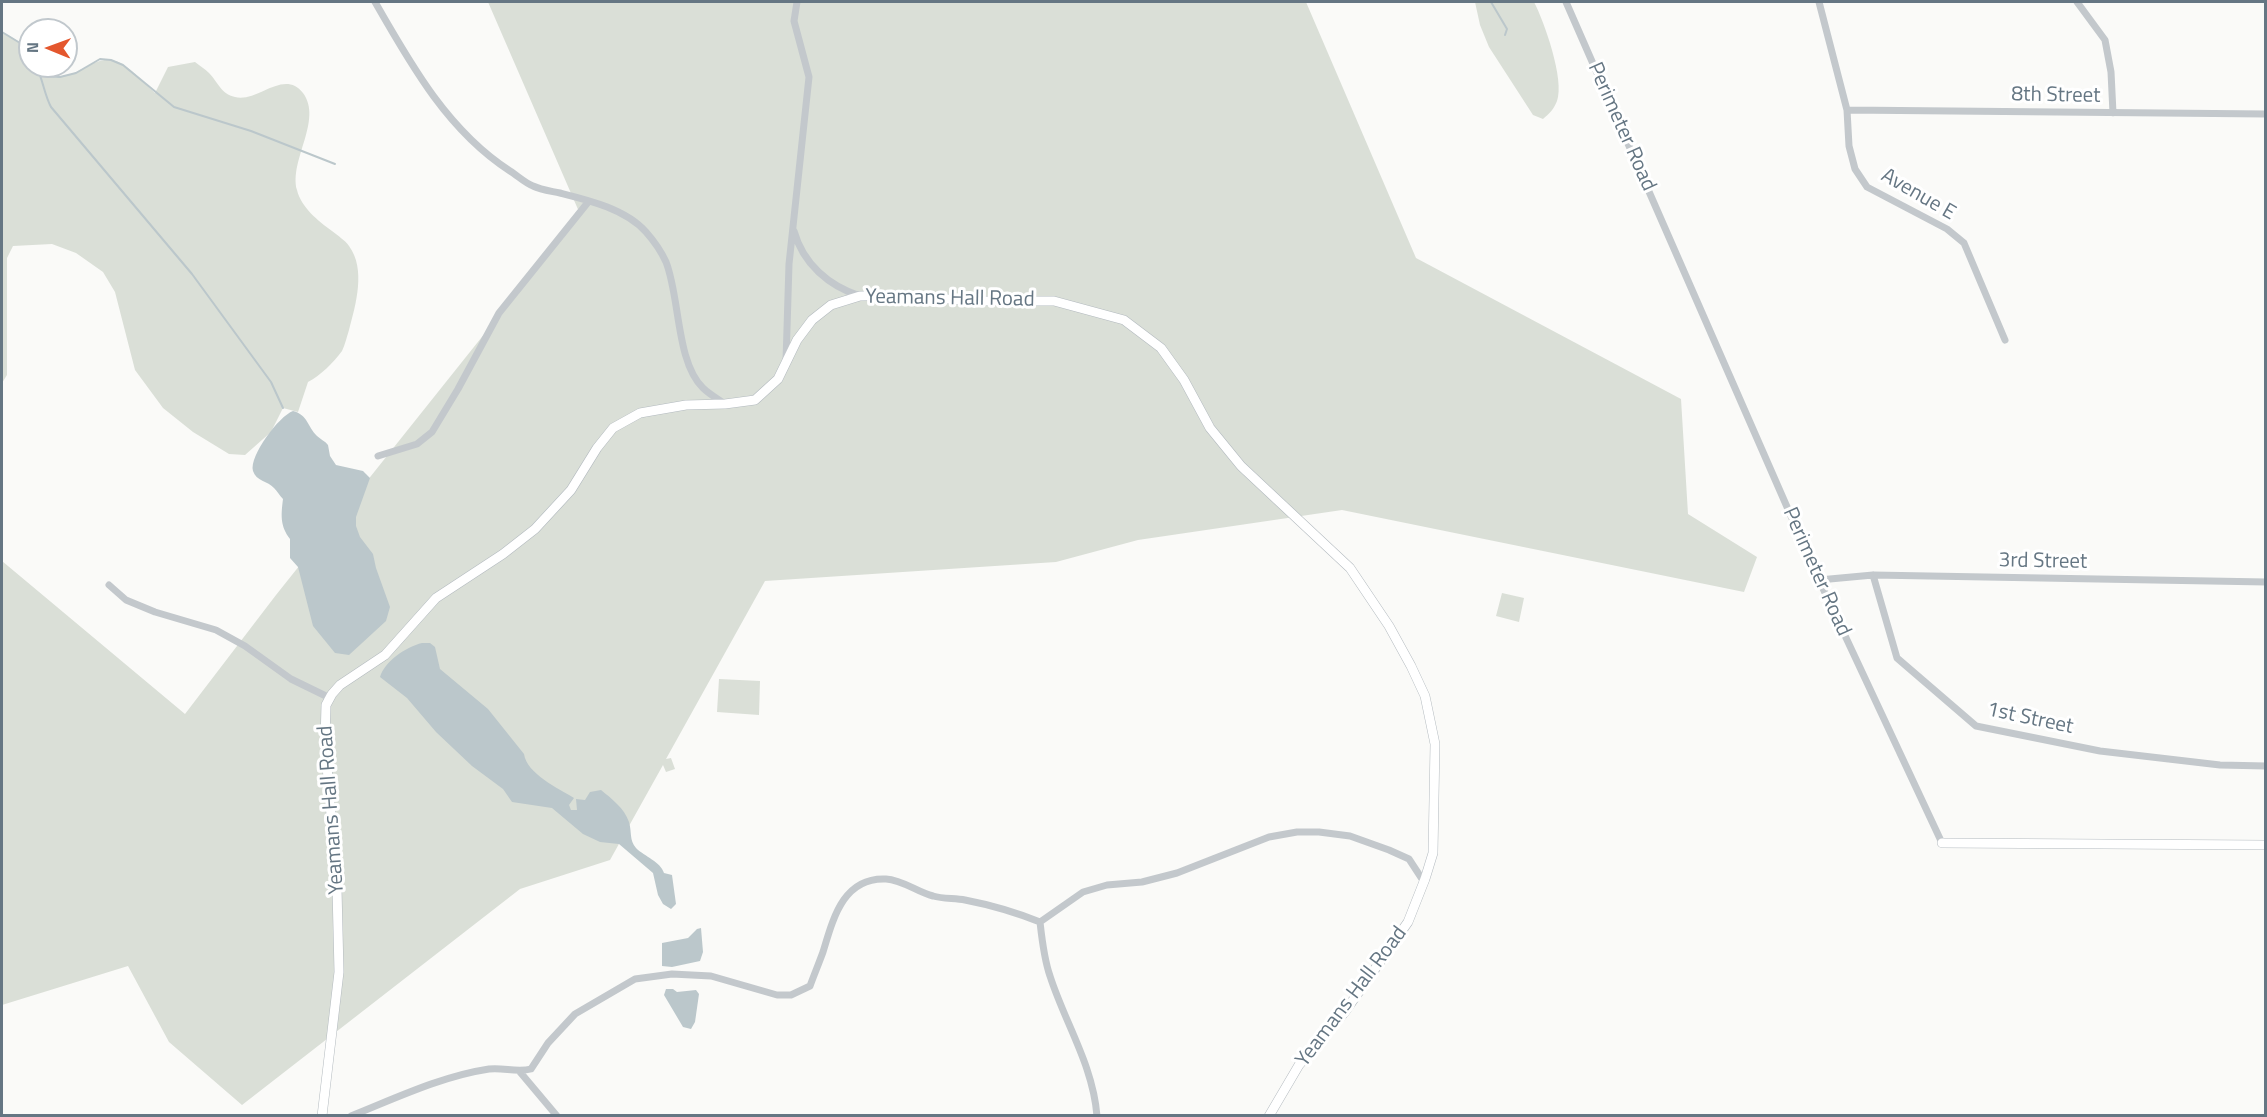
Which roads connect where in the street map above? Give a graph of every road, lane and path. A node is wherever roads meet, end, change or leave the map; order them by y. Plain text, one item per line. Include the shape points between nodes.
1 (375, 2) edge
2 (797, 2) edge
3 (1566, 2) edge
4 (1819, 2) edge
5 (2077, 2) edge
6 (1847, 111) junction
7 (2113, 113) junction
8 (2265, 114) edge
9 (589, 201) junction
10 (793, 225) junction
11 (860, 296) junction
12 (2005, 340) dead end
13 (786, 363) junction
14 (725, 404) junction
15 (378, 456) dead end
16 (1873, 575) junction
17 (1819, 580) junction
18 (2265, 582) edge
19 (109, 585) dead end
20 (330, 698) junction
21 (2265, 766) edge
22 (1942, 843) joint
23 (2265, 845) edge
24 (1424, 882) junction
25 (1040, 922) junction
26 (520, 1072) junction
27 (322, 1116) edge
28 (351, 1116) edge
29 (557, 1116) edge
30 (1096, 1116) edge
31 (1269, 1116) edge

1 - 9 street via 444,110 484,152 533,186
2 - 10 street via 794,21 809,77
3 - 17 street, Perimeter Road
4 - 6 street, Avenue E
5 - 7 street via 2105,40
6 - 7 street, 8th Street
6 - 12 street, Avenue E via 1855,169 1868,187 1947,229 1964,243
7 - 8 street, 8th Street
9 - 14 street via 622,214 642,227 656,244 666,264 694,376
9 - 15 street via 499,313 432,432 417,444
10 - 11 street via 813,267 834,285
10 - 13 street
11 - 13 street, Yeamans Hall Road via 831,305 812,320
11 - 24 street, Yeamans Hall Road via 1054,301 1124,320 1161,348 1210,428 1241,466 1350,568 1411,666 1425,696 1435,744 1433,853
13 - 14 street, Yeamans Hall Road via 778,379 755,400
14 - 20 street, Yeamans Hall Road via 686,405 640,413 613,428 571,490 535,529 436,598 385,655 340,685
16 - 17 street, 3rd Street
16 - 18 street, 3rd Street
16 - 21 street, 1st Street via 1897,658 1977,726 2100,751 2220,765
17 - 22 street, Perimeter Road
19 - 20 street via 126,600 216,630 291,679
20 - 27 street, Yeamans Hall Road via 326,705 325,741 340,951
22 - 23 street, Perimeter Road
24 - 25 street via 1409,859 1389,850 1350,836 1297,832 1269,837 1176,873 1083,892
24 - 31 street, Yeamans Hall Road via 1408,922 1344,1013 1299,1065
25 - 26 street via 1004,908 934,897 887,879 861,883 838,905 810,986 790,995 777,995 711,976 672,974 635,979 575,1014 531,1069
25 - 30 street via 1050,976 1081,1052 1093,1090
26 - 28 street via 492,1068 458,1076
26 - 29 street

